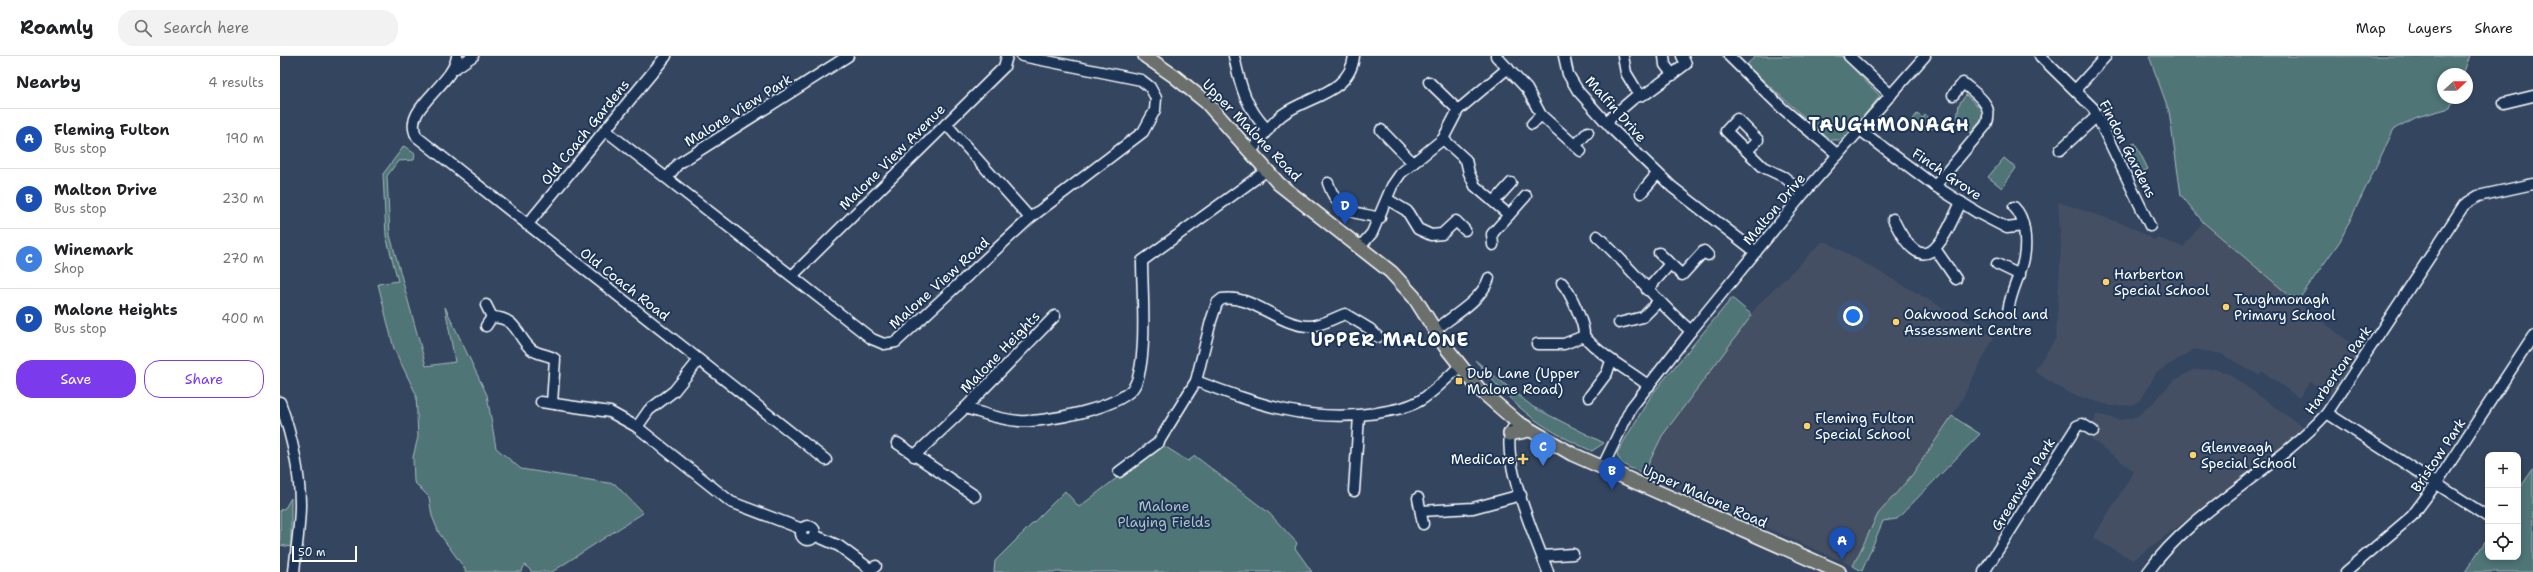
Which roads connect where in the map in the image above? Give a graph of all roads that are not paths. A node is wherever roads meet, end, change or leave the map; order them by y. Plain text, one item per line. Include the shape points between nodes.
1 (457, 56) edge
2 (473, 56) edge
3 (666, 56) edge
4 (848, 56) edge
5 (1007, 56) edge
6 (1022, 56) edge
7 (1145, 56) edge
8 (1234, 56) edge
9 (1354, 56) edge
10 (1496, 56) edge
11 (1564, 56) edge
12 (1623, 56) edge
13 (1664, 56) edge
14 (1682, 56) edge
15 (1729, 56) edge
16 (1850, 56) edge
17 (1925, 56) edge
18 (2040, 56) edge
19 (2106, 56) edge
20 (1508, 68) junction
21 (454, 69) junction
22 (1673, 75) junction
23 (1434, 83) dead end
24 (2076, 89) junction
25 (1891, 95) junction
26 (1953, 95) dead end
27 (1640, 96) junction
28 (2533, 96) edge
29 (2504, 103) dead end
30 (1458, 110) junction
31 (1540, 115) junction
32 (2097, 116) junction
33 (1606, 122) junction
34 (946, 124) junction
35 (1532, 124) dead end
36 (605, 130) junction
37 (1268, 130) junction
38 (1860, 130) junction
39 (1386, 131) dead end
40 (1588, 132) dead end
41 (1443, 139) junction
42 (2060, 150) dead end
43 (1747, 151) dead end
44 (1250, 153) junction
45 (1838, 155) junction
46 (1413, 163) junction
47 (1266, 171) junction
48 (1658, 174) junction
49 (667, 178) junction
50 (1510, 182) dead end
51 (1328, 183) dead end
52 (2533, 184) edge
53 (1935, 186) junction
54 (1641, 193) dead end
55 (1804, 194) junction
56 (1526, 196) dead end
57 (1388, 199) junction
58 (1494, 202) junction
59 (1961, 202) junction
60 (2014, 207) dead end
61 (1509, 215) junction
62 (1030, 218) junction
63 (1380, 218) junction
64 (1892, 219) dead end
65 (527, 225) junction
66 (2024, 226) junction
67 (2150, 226) dead end
68 (1465, 230) dead end
69 (1596, 236) dead end
70 (1493, 245) dead end
71 (1360, 247) junction
72 (1936, 250) junction
73 (1756, 252) junction
74 (1659, 253) dead end
75 (1708, 255) dead end
76 (1670, 264) junction
77 (1997, 264) dead end
78 (2020, 275) junction
79 (792, 276) junction
80 (1489, 278) dead end
81 (1956, 279) dead end
82 (1562, 283) dead end
83 (1647, 290) junction
84 (1658, 302) junction
85 (486, 305) dead end
86 (2008, 311) dead end
87 (1056, 316) dead end
88 (492, 317) junction
89 (1620, 323) dead end
90 (486, 326) dead end
91 (1435, 330) junction
92 (1691, 331) junction
93 (1584, 336) junction
94 (2533, 336) edge
95 (1378, 337) dead end
96 (1537, 344) dead end
97 (699, 360) junction
98 (1611, 361) junction
99 (1460, 366) junction
100 (1196, 381) junction
101 (1649, 386) junction
102 (1589, 397) dead end
103 (280, 402) edge
104 (541, 402) dead end
105 (552, 403) junction
106 (965, 408) junction
107 (2327, 413) junction
108 (1359, 416) junction
109 (1517, 422) junction
110 (637, 427) junction
111 (1530, 430) junction
112 (2093, 430) dead end
113 (1510, 434) junction
114 (897, 443) dead end
115 (914, 456) junction
116 (826, 460) dead end
117 (1602, 468) junction
118 (1119, 472) dead end
119 (2436, 484) junction
120 (1354, 491) dead end
121 (1521, 495) junction
122 (975, 496) dead end
123 (1418, 498) dead end
124 (1420, 511) junction
125 (2485, 515) edge
126 (1424, 524) dead end
127 (1572, 554) dead end
128 (1542, 556) junction
129 (876, 566) dead end
130 (294, 572) edge
131 (1548, 572) edge
132 (1839, 572) edge
133 (1984, 572) edge
134 (2148, 572) edge
135 (2346, 572) edge

1 - 21 street
2 - 21 street
3 - 36 street, Old Coach Gardens
4 - 49 street, Malone View Park via 678,164
5 - 34 street, Malone View Avenue via 1004,67
6 - 62 street, Malone View Road via 1141,80 1150,87 1156,98 1155,110 1143,132
7 - 44 main road, Upper Malone Road via 1206,102
8 - 37 street via 1242,93 1248,107
9 - 37 street via 1349,74 1340,84 1288,111
10 - 20 street
11 - 33 street, Malfin Drive via 1568,74 1578,91
12 - 27 street via 1626,73
13 - 22 street via 1665,65
14 - 22 street via 1686,64
15 - 45 street via 1782,108
16 - 25 street
17 - 25 street, Malton Drive
18 - 24 street, Findon Gardens
19 - 24 street
20 - 30 street
20 - 31 street via 1527,89
21 - 65 street, Old Coach Road via 413,119 417,137
22 - 27 street
23 - 30 street
24 - 32 street, Findon Gardens via 2089,101
25 - 38 street, Malton Drive
26 - 53 street via 1963,83 1988,106 1990,118
27 - 33 street via 1634,98
28 - 29 street
30 - 41 street
31 - 35 street
31 - 40 street via 1578,148
32 - 42 street
32 - 67 street, Findon Gardens
33 - 48 street, Malfin Drive
34 - 62 street
34 - 79 street, Malone View Avenue
36 - 49 street, Malone View Road
36 - 65 street, Old Coach Gardens
37 - 44 street
38 - 45 street, Malton Drive
38 - 53 street, Finch Grove
39 - 46 street
41 - 46 street
41 - 58 street via 1466,160 1475,186
43 - 55 street via 1764,167 1784,177
44 - 47 main road, Upper Malone Road
45 - 55 street, Malton Drive
46 - 57 street via 1401,173 1392,186
47 - 71 main road, Upper Malone Road via 1298,200
47 - 106 street, Malone Heights via 1142,261 1142,346 1140,372 1135,387 1120,397 1082,413 1041,420 1019,421
48 - 54 street
48 - 73 street, Malfin Drive via 1702,212
49 - 79 street, Malone View Road
50 - 58 street
51 - 63 street via 1334,198 1343,209 1350,213
52 - 107 street, Harberton Park via 2478,196 2464,205
53 - 59 street, Finch Grove
55 - 73 street, Malton Drive
56 - 61 street
57 - 63 street
57 - 68 street via 1407,211 1418,229 1425,232 1442,234 1456,221
58 - 61 street
59 - 66 street, Finch Grove via 2007,228
59 - 72 street via 1946,236
60 - 66 street via 2019,211
61 - 70 street via 1492,234
62 - 79 street, Malone View Road via 896,342 884,344 872,339
63 - 71 street
64 - 72 street via 1902,239 1915,250 1930,253
65 - 97 street, Old Coach Road
66 - 78 street via 2026,259
69 - 83 street via 1626,262 1630,271
71 - 91 main road, Upper Malone Road via 1403,284
72 - 81 street
73 - 92 street, Malton Drive
74 - 76 street
75 - 76 street via 1704,251 1682,275
76 - 83 street
77 - 78 street
78 - 86 street
80 - 91 street via 1486,286 1467,305
82 - 93 street via 1571,293 1572,304 1585,329
83 - 84 street
84 - 89 street via 1643,317
84 - 92 street
85 - 88 street
87 - 106 street, Malone Heights
88 - 90 street
88 - 105 street via 510,322 532,350 554,359
91 - 99 main road, Upper Malone Road
92 - 101 street, Malton Drive
93 - 96 street via 1564,344
93 - 98 street
94 - 119 street, Bristow Park
95 - 100 street via 1345,314 1320,324 1302,325 1285,322 1249,303 1227,298 1217,303
97 - 110 street via 674,391 649,410
97 - 116 street, Old Coach Road
98 - 101 street via 1626,368
98 - 102 street via 1607,373
99 - 108 street via 1421,400 1406,407
99 - 109 main road, Upper Malone Road via 1479,389
100 - 108 street via 1250,402 1296,414
100 - 118 street via 1158,443
101 - 117 street, Malton Drive via 1631,408
103 - 130 street via 296,465 300,504
104 - 105 street
105 - 110 street via 610,412
106 - 115 street, Malone Heights
107 - 119 street
107 - 134 street, Harberton Park via 2307,435 2201,519 2160,556
108 - 120 street
109 - 111 main road, Upper Malone Road
109 - 113 street
110 - 129 street via 731,502 802,529 811,526 814,535 839,546 870,569
111 - 113 main road
111 - 117 main road, Upper Malone Road
112 - 133 street, Greenview Park via 2082,424 2077,426
113 - 121 street via 1508,447
114 - 115 street
115 - 122 street
117 - 132 main road, Upper Malone Road
119 - 125 street
119 - 135 street, Bristow Park via 2412,516
121 - 124 street via 1472,508
121 - 128 street
123 - 124 street
124 - 126 street
127 - 128 street
128 - 131 street

